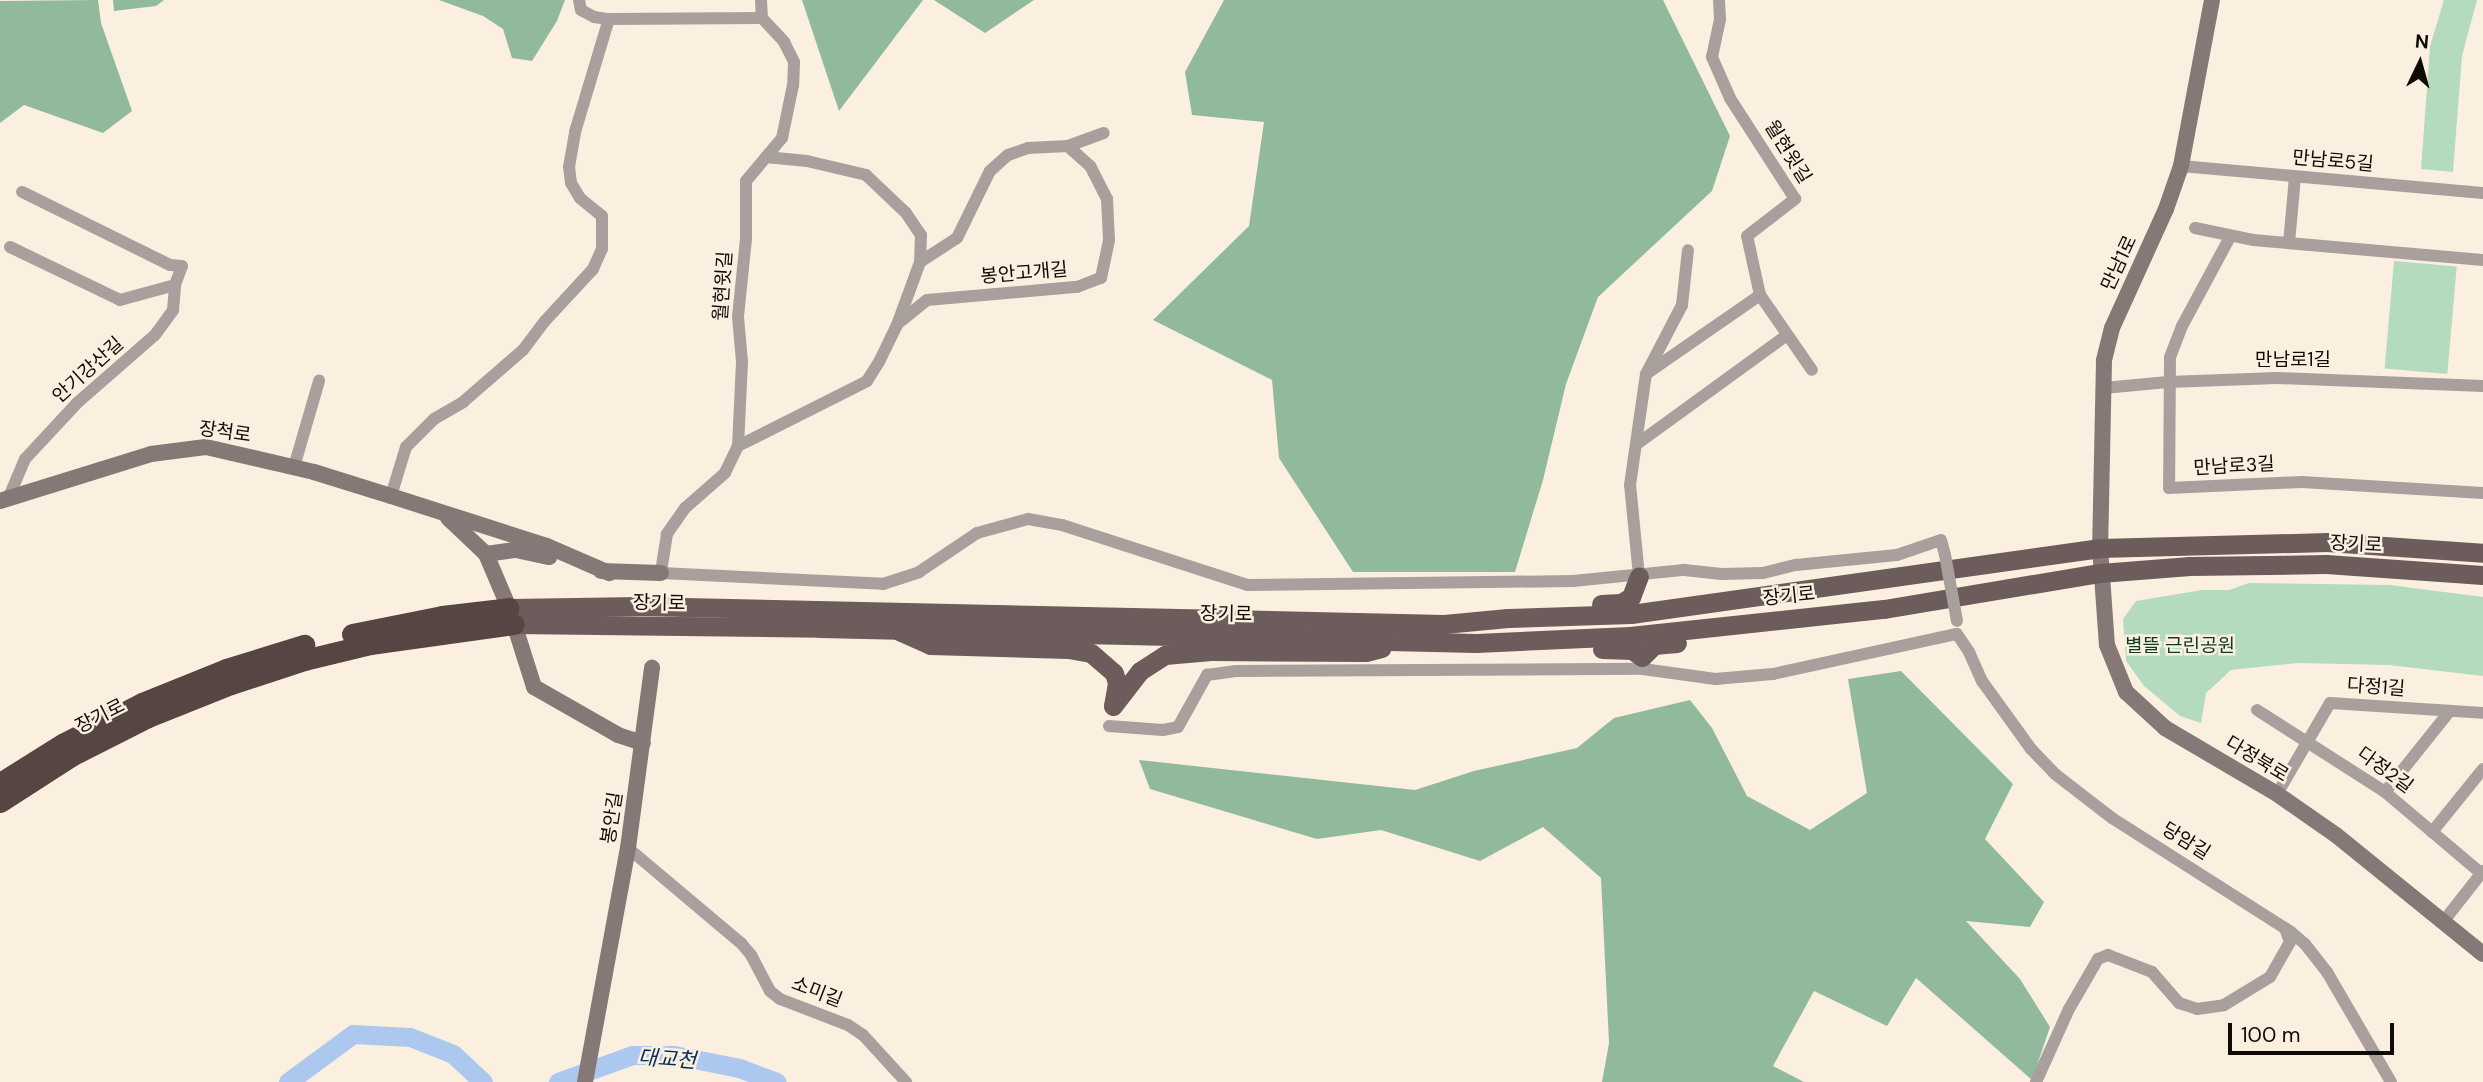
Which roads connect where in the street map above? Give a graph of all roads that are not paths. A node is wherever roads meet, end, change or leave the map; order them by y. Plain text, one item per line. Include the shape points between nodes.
1 (579, 0) edge
2 (761, 0) edge
3 (1719, 0) edge
4 (2212, 0) edge
5 (762, 18) junction
6 (609, 19) junction
7 (1104, 133) dead end
8 (1068, 146) junction
9 (766, 157) junction
10 (2181, 166) junction
11 (2295, 177) junction
12 (23, 192) dead end
13 (2483, 193) edge
14 (2195, 228) dead end
15 (2230, 237) junction
16 (2289, 243) junction
17 (10, 247) dead end
18 (1688, 250) dead end
19 (2483, 260) edge
20 (920, 262) junction
21 (175, 285) junction
22 (1760, 295) junction
23 (897, 324) junction
24 (1787, 335) junction
25 (1812, 370) dead end
26 (1646, 374) junction
27 (319, 381) dead end
28 (2168, 382) junction
29 (2483, 386) edge
30 (2104, 388) junction
31 (1637, 444) junction
32 (738, 446) junction
33 (294, 467) junction
34 (2483, 493) edge
35 (391, 496) junction
36 (4, 500) edge
37 (444, 514) junction
38 (2100, 548) junction
39 (2483, 553) edge
40 (486, 554) junction
41 (609, 573) junction
42 (661, 573) junction
43 (2100, 573) junction
44 (2483, 575) edge
45 (1639, 576) junction
46 (1726, 603) junction
47 (1884, 609) junction
48 (511, 616) junction
49 (1508, 618) junction
50 (1957, 628) junction
51 (895, 629) junction
52 (1401, 640) junction
53 (1476, 643) junction
54 (1642, 663) junction
55 (652, 668) dead end
56 (2257, 710) dead end
57 (2450, 710) junction
58 (2483, 713) edge
59 (1109, 726) dead end
60 (2308, 739) junction
61 (643, 743) junction
62 (2483, 769) edge
63 (0, 783) edge
64 (2385, 792) junction
65 (2277, 793) junction
66 (0, 802) edge
67 (2432, 832) junction
68 (628, 848) junction
69 (2482, 872) edge
70 (2444, 922) junction
71 (2286, 928) junction
72 (2483, 954) edge
73 (585, 1082) edge
74 (906, 1082) edge
75 (2036, 1082) edge
76 (2391, 1082) edge

1 - 6 street via 581,10
2 - 5 street
3 - 22 street, 월현윗길 via 1712,57 1730,98 1795,199 1747,236
4 - 10 street, 만남1로
5 - 6 street
5 - 9 street, 월현윗길 via 784,42 794,62 782,138
6 - 35 street via 569,167 580,198 603,216 602,248 593,269 523,349 411,441
7 - 8 street
8 - 20 street via 1028,148 1007,155 990,171 957,238
8 - 23 street, 봉안고개길 via 1090,166 1107,200 1109,240 1101,278 1077,287 927,300
9 - 20 street via 866,175 906,213 921,235
9 - 32 street, 월현윗길 via 746,181 738,317 742,362
10 - 11 street, 만남로5길
10 - 30 street, 만남1로 via 2112,328 2104,361
11 - 13 street, 만남로5길
11 - 16 street
12 - 21 street, 안기강산길 via 170,265 182,266
14 - 15 street
15 - 16 street
15 - 28 street, 만남로3길 via 2173,345
16 - 19 street
17 - 21 street via 120,300
18 - 26 street via 1682,305
20 - 23 street, 봉안고개길
21 - 36 street, 안기강산길 via 173,310 155,335 77,403 26,459
22 - 24 street
22 - 26 street
23 - 32 street, 봉안고개길 via 867,380
24 - 25 street
24 - 31 street
26 - 31 street
27 - 33 street
28 - 29 street, 만남로1길 via 2337,379
28 - 30 street, 만남로1길
28 - 34 street, 만남로3길 via 2169,488 2302,482
30 - 38 street, 만남1로
31 - 45 street via 1630,485
32 - 42 street, 월현윗길 via 725,473 685,508 667,534
33 - 35 street, 장척로
33 - 36 street, 장척로 via 225,450 184,448 109,465
35 - 37 street, 장척로
37 - 40 street
37 - 41 street, 장척로 via 547,546
38 - 39 main road, 장기로 via 2327,542
38 - 43 street, 다정북로
38 - 46 main road, 장기로
40 - 41 street via 525,551
40 - 48 street
41 - 42 street
42 - 45 street via 883,584 919,572 977,533 1028,519 1062,524 1248,585
43 - 44 main road, 장기로 via 2326,564
43 - 47 main road, 장기로
43 - 65 street, 다정북로 via 2107,645 2126,692 2165,728
45 - 46 main road via 1651,600 1702,594
45 - 49 main road via 1631,597 1621,603 1521,606
45 - 50 street, 당암길, bridge via 1684,570 1763,573 1796,565 1897,555 1941,540
46 - 49 main road, 장기로 via 1631,614
47 - 53 main road, 장기로 via 1630,636
47 - 54 main road via 1862,621 1654,645
48 - 49 main road, 장기로 via 640,606 1370,624
48 - 51 main road, 장기로
48 - 61 street via 534,687 618,735
48 - 63 highway, 장기로 via 454,614 300,646 226,669 142,703
48 - 66 highway, 장기로 via 304,660 231,684 148,717 71,756
50 - 54 street via 1773,674 1714,679
50 - 71 street, 당암길 via 1982,681 2055,774 2112,818
51 - 52 main road, 장기로
51 - 52 main road via 930,645 1091,653 1114,673 1113,706 1140,671 1165,655 1366,652
52 - 53 main road, 장기로
53 - 54 main road via 1507,652 1632,650
54 - 59 street via 1236,671 1207,675 1178,727
55 - 61 street, 봉안길
56 - 60 street, 다정2길
57 - 58 street, 다정1길
57 - 60 street, 다정1길 via 2330,703
57 - 64 street
60 - 64 street, 다정2길
60 - 65 street, 다정1길
61 - 68 street, 봉안길
62 - 67 street
64 - 67 street, 다정2길
65 - 70 street, 다정북로
67 - 69 street, 다정2길
68 - 73 street, 봉안길
68 - 74 street, 소미길 via 741,943 779,999 848,1025
69 - 70 street
70 - 72 street, 다정북로
71 - 75 street via 2290,942 2270,977 2224,1005 2197,1009 2179,1003 2152,971 2108,954 2098,959
71 - 76 street, 당암길 via 2327,972

